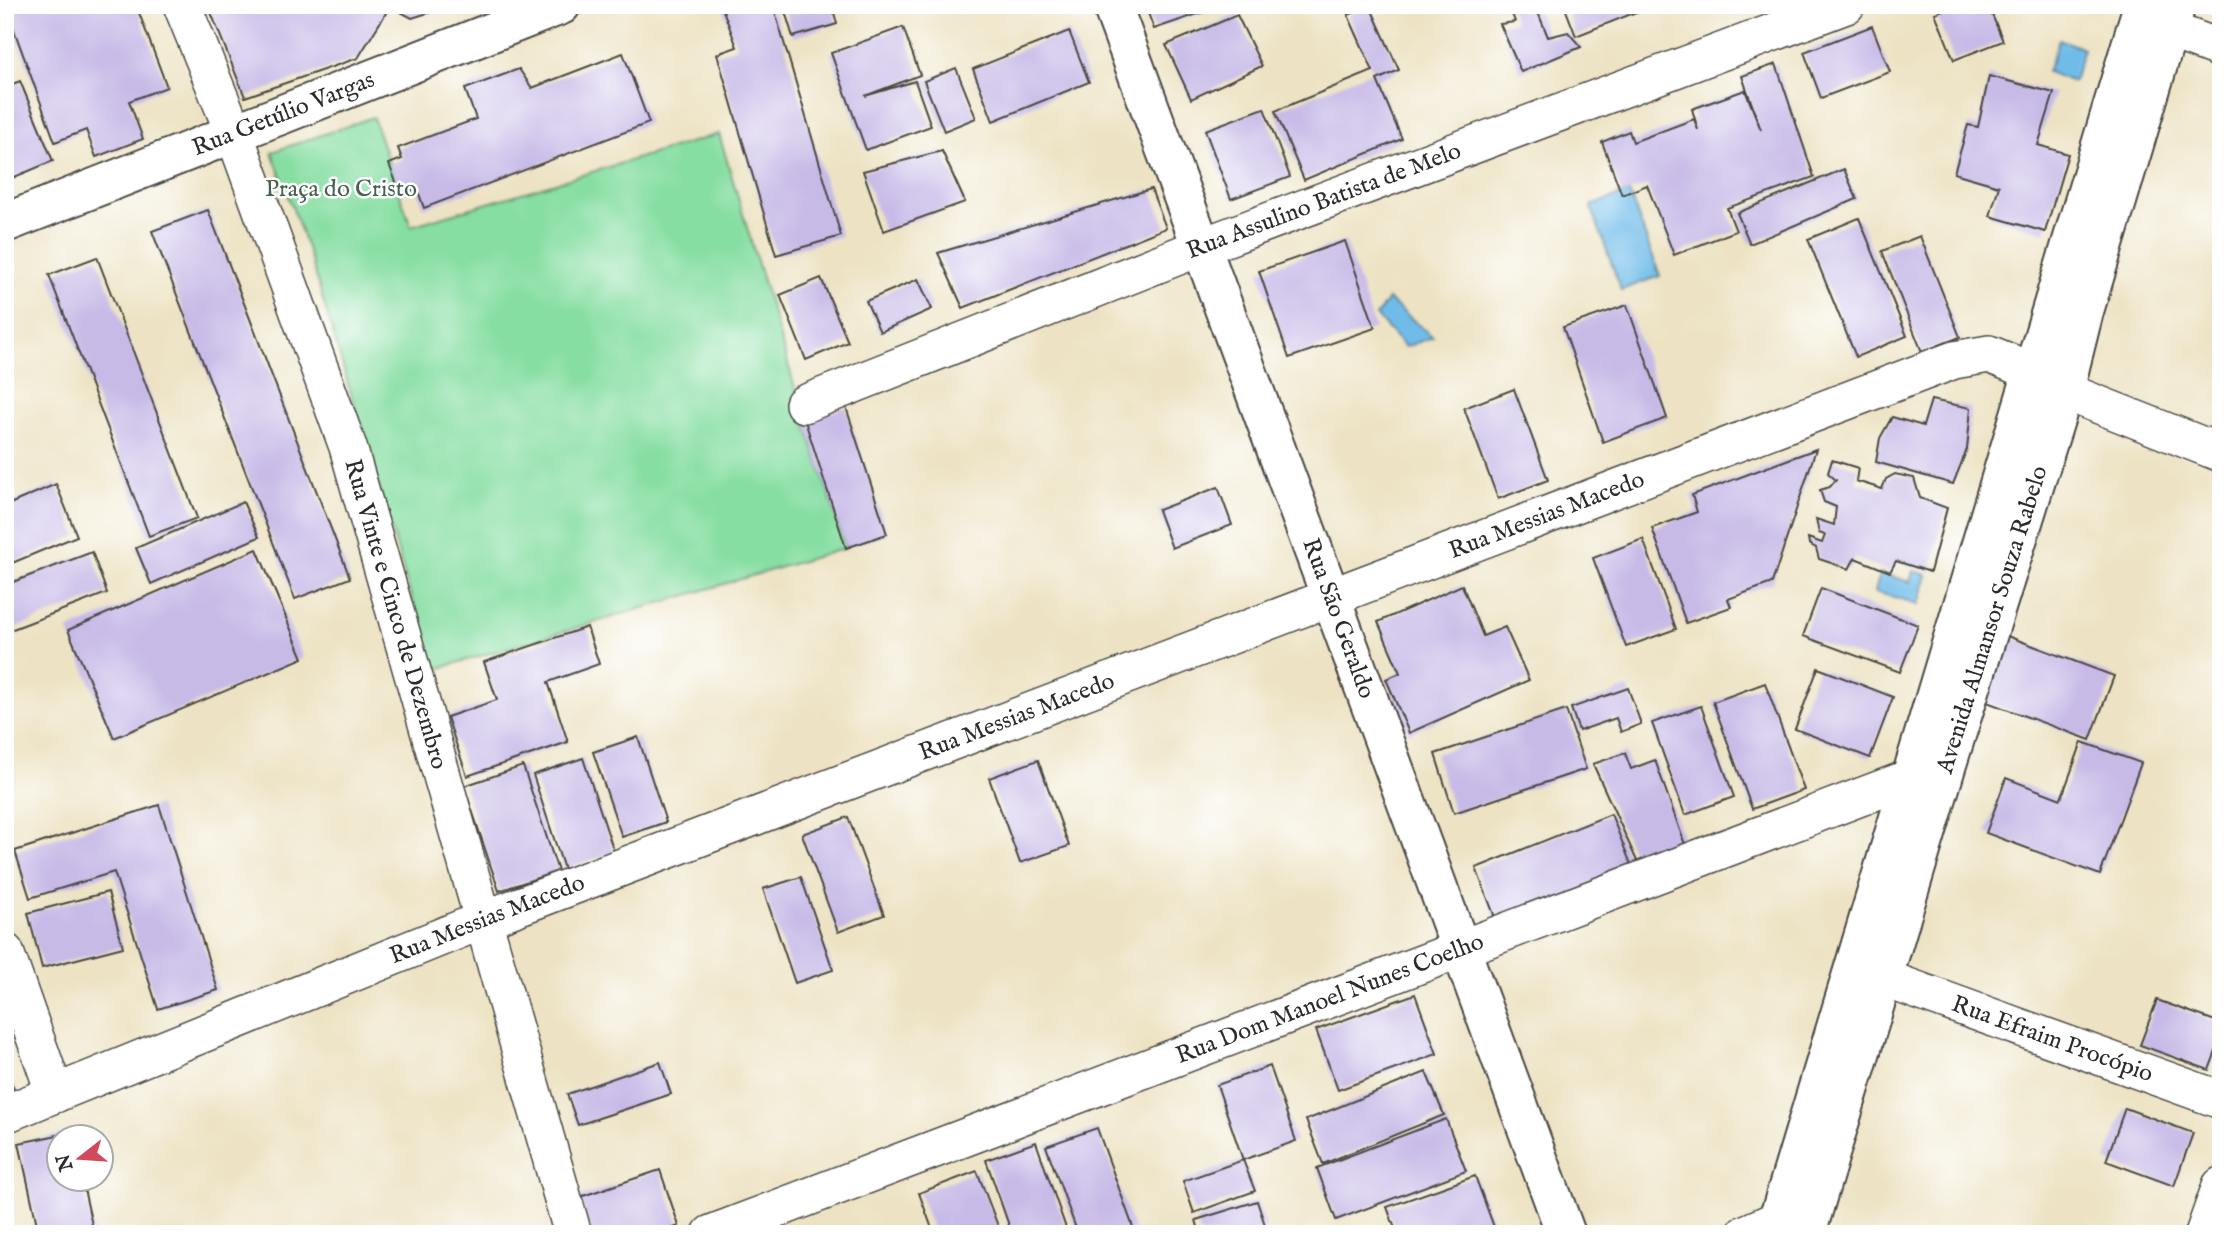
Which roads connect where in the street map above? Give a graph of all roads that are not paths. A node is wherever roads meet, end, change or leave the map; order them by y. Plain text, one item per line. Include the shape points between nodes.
1 (182, 5) edge
2 (561, 5) edge
3 (1112, 5) edge
4 (1846, 5) edge
5 (2156, 15) edge
6 (2221, 49) edge
7 (234, 133) junction
8 (5, 223) edge
9 (1201, 247) junction
10 (2049, 382) junction
11 (804, 404) dead end
12 (2221, 453) edge
13 (1331, 597) junction
14 (1947, 764) junction
15 (1910, 779) junction
16 (484, 920) junction
17 (1461, 949) junction
18 (5, 951) edge
19 (1883, 978) junction
20 (55, 1094) junction
21 (2221, 1100) edge
22 (5, 1114) edge
23 (2221, 1186) edge
24 (1784, 1225) edge
25 (573, 1234) edge
26 (711, 1234) edge
27 (1566, 1234) edge
28 (2204, 1234) edge

1 - 7 street, Rua Vinte e Cinco de Dezembro
2 - 7 street, Rua Getúlio Vargas
3 - 9 street, Rua São Geraldo
4 - 9 street, Rua Assulino Batista de Melo
5 - 6 street
5 - 10 street, Avenida Almansor Souza Rabelo via 2084,311
7 - 8 street, Rua Getúlio Vargas
7 - 16 street, Rua Vinte e Cinco de Dezembro via 348,447
9 - 11 street, Rua Assulino Batista de Melo
9 - 13 street, Rua São Geraldo
10 - 12 street, Rua Messias Macedo
10 - 13 street, Rua Messias Macedo via 1989,354 1954,360
10 - 14 street, Avenida Almansor Souza Rabelo
10 - 15 street, Avenida Almansor Souza Rabelo
13 - 16 street, Rua Messias Macedo
13 - 17 street, Rua São Geraldo
14 - 15 street, Rua Dom Manoel Nunes Coelho
14 - 19 street, Avenida Almansor Souza Rabelo
15 - 17 street, Rua Dom Manoel Nunes Coelho
15 - 24 street, Avenida Almansor Souza Rabelo
16 - 20 street, Rua Messias Macedo
16 - 25 street, Rua Vinte e Cinco de Dezembro
17 - 26 street, Rua Dom Manoel Nunes Coelho
17 - 27 street, Rua São Geraldo
18 - 20 street
19 - 21 street, Rua Efraim Procópio
19 - 24 street, Avenida Almansor Souza Rabelo
20 - 22 street, Rua Messias Macedo
23 - 28 street

